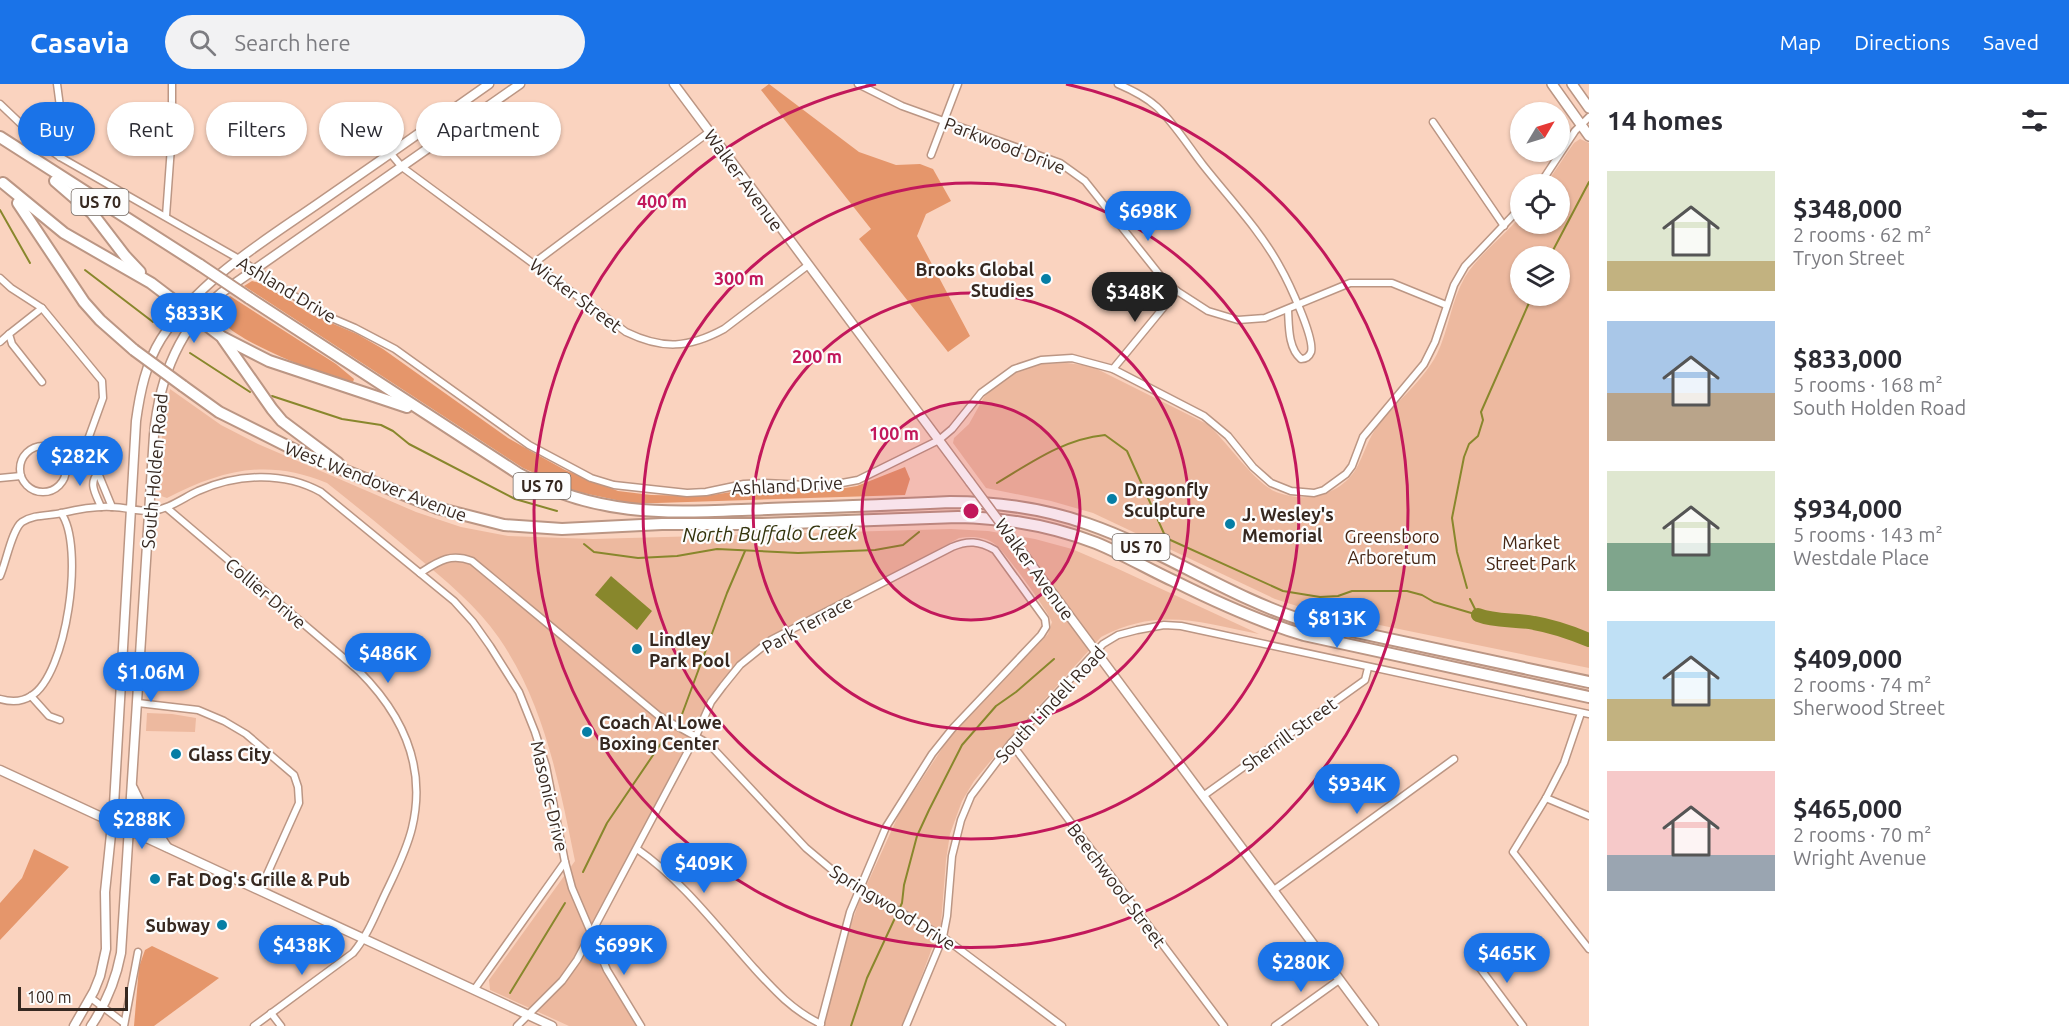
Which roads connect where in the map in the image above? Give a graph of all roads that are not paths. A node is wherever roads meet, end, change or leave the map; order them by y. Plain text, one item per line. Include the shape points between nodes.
1 (57, 84) edge
2 (172, 84) edge
3 (489, 84) edge
4 (520, 84) edge
5 (674, 84) edge
6 (858, 84) edge
7 (958, 84) edge
8 (1118, 84) edge
9 (1552, 84) edge
10 (1572, 84) edge
11 (59, 102) edge
12 (0, 104) edge
13 (1589, 108) edge
14 (1589, 117) edge
15 (18, 121) edge
16 (944, 121) junction
17 (1432, 122) dead end
18 (1580, 124) junction
19 (709, 132) junction
20 (1589, 136) edge
21 (0, 137) edge
22 (404, 145) edge
23 (18, 150) edge
24 (931, 155) dead end
25 (27, 156) joint
26 (60, 156) edge
27 (388, 156) edge
28 (393, 156) edge
29 (402, 167) junction
30 (1547, 174) edge
31 (1, 181) edge
32 (166, 216) junction
33 (1510, 219) edge
34 (1504, 226) junction
35 (238, 259) junction
36 (534, 263) junction
37 (807, 266) junction
38 (255, 270) junction
39 (0, 278) edge
40 (151, 283) junction
41 (1176, 291) junction
42 (1299, 305) junction
43 (1446, 305) junction
44 (42, 308) junction
45 (185, 309) junction
46 (1288, 310) junction
47 (196, 317) junction
48 (9, 334) junction
49 (222, 337) junction
50 (0, 342) edge
51 (1113, 369) junction
52 (42, 382) dead end
53 (424, 413) junction
54 (939, 440) junction
55 (61, 455) junction
56 (82, 456) junction
57 (351, 472) junction
58 (98, 473) junction
59 (21, 476) junction
60 (0, 478) edge
61 (101, 482) junction
62 (92, 484) junction
63 (101, 507) junction
64 (112, 507) junction
65 (167, 508) junction
66 (131, 509) junction
67 (150, 511) junction
68 (61, 513) junction
69 (420, 573) junction
70 (0, 576) edge
71 (1095, 651) junction
72 (1368, 668) junction
73 (1589, 682) edge
74 (31, 696) junction
75 (1589, 697) edge
76 (0, 699) edge
77 (138, 704) junction
78 (1581, 713) junction
79 (1589, 714) edge
80 (60, 720) dead end
81 (696, 736) junction
82 (1011, 744) junction
83 (1454, 759) dead end
84 (0, 770) edge
85 (133, 787) junction
86 (1203, 796) junction
87 (1546, 798) junction
88 (1589, 816) edge
89 (112, 821) junction
90 (129, 828) junction
91 (167, 847) junction
92 (637, 849) junction
93 (565, 862) junction
94 (860, 888) junction
95 (260, 890) junction
96 (1274, 890) junction
97 (592, 935) junction
98 (943, 937) junction
99 (363, 940) junction
100 (1589, 949) edge
101 (138, 952) dead end
102 (1471, 956) dead end
103 (1340, 980) junction
104 (474, 990) junction
105 (91, 998) junction
106 (103, 1008) junction
107 (271, 1013) junction
108 (528, 1015) junction
109 (124, 1024) edge
110 (820, 1025) edge
111 (74, 1026) edge
112 (91, 1026) edge
113 (254, 1026) edge
114 (281, 1026) edge
115 (517, 1026) edge
116 (552, 1026) edge
117 (641, 1026) edge
118 (906, 1026) edge
119 (1062, 1026) edge
120 (1224, 1026) edge
121 (1275, 1026) edge
122 (1374, 1026) edge
123 (1523, 1026) edge

1 - 11 street
2 - 32 street
3 - 22 main road, South Holden Road
4 - 29 main road, South Holden Road
5 - 19 main road, Walker Avenue
6 - 16 street, Parkwood Drive
7 - 16 street
8 - 42 street via 1158,108 1257,234
9 - 18 main road
10 - 13 main road
12 - 15 street, Ashland Drive
14 - 18 street
16 - 24 street
16 - 41 street, Parkwood Drive via 1060,163 1072,171 1085,181
17 - 34 street
18 - 20 main road
18 - 30 street
19 - 36 street
19 - 37 main road, Walker Avenue
21 - 23 highway, US 70
25 - 40 highway via 92,213
25 - 53 highway, US 70, bridge
26 - 32 street, Ashland Drive
27 - 35 main road, South Holden Road
28 - 29 street, Wicker Street
29 - 36 street, Wicker Street
29 - 38 main road, South Holden Road
31 - 40 highway via 64,233
31 - 57 highway, West Wendover Avenue / US 70, bridge via 84,302 134,350 219,412 273,440
32 - 35 street, Ashland Drive
33 - 34 street, Ashland Drive
34 - 43 street, Ashland Drive via 1465,266
35 - 38 street, Ashland Drive
35 - 45 main road, South Holden Road
36 - 37 street, Wicker Street via 626,332 667,345 697,342 724,329
37 - 54 main road, Walker Avenue
38 - 47 main road, South Holden Road via 221,293
38 - 54 street, Ashland Drive via 320,313 395,349 529,445 591,478 614,485 687,493 744,484 826,486 858,480
39 - 44 street
40 - 45 highway
41 - 46 street, Parkwood Drive via 1208,311 1239,320 1265,318
41 - 51 street
42 - 43 street, Parkwood Drive via 1350,283 1392,283
42 - 46 street, Parkwood Drive
42 - 46 street via 1312,349 1305,359 1296,355 1292,346
43 - 51 street, Ashland Drive via 1424,364 1362,437 1346,474 1314,493 1291,491 1271,483 1204,416
44 - 48 street
44 - 56 street via 102,381 102,398
45 - 47 highway
45 - 66 main road, South Holden Road via 161,339 142,384
47 - 49 highway
47 - 67 main road, South Holden Road via 177,348 161,389
48 - 50 street
48 - 52 street via 12,344
49 - 53 highway via 269,361
49 - 57 highway via 282,421
51 - 54 street, Ashland Drive via 1072,358 1041,360 1014,369 981,393
53 - 73 highway, US 70 via 536,483 592,503 677,512 950,502 1022,507 1090,524 1261,605 1305,621
54 - 71 main road, Walker Avenue, bridge
55 - 56 street
55 - 59 street via 46,446 30,449 22,459
55 - 59 street via 66,466 65,479 53,491 32,490
56 - 58 street via 96,463
57 - 75 highway, West Wendover Avenue / US 70 via 437,508 530,528 958,517 1031,524 1096,543 1282,629
58 - 61 street
58 - 62 street
59 - 60 street
61 - 62 street
61 - 64 street
62 - 63 street
63 - 64 street, Masonic Drive
63 - 68 street, Masonic Drive
64 - 66 street, Masonic Drive
65 - 67 street, Masonic Drive
65 - 69 street, Masonic Drive via 207,487 239,478 282,478 305,483
65 - 99 street, Collier Drive via 359,671 379,691 404,733 417,787 412,831
66 - 67 street, Masonic Drive
66 - 89 main road, South Holden Road
67 - 77 main road, South Holden Road
68 - 70 street, Masonic Drive via 21,523
68 - 74 street via 68,522 72,548 65,631 45,683
69 - 81 street, Springwood Drive via 449,557 472,561 659,716
69 - 93 street, Masonic Drive via 473,622 519,692 546,766
71 - 72 street, South Lindell Road via 1118,635 1172,626
71 - 82 street, South Lindell Road
71 - 86 main road, Walker Avenue
72 - 78 street, South Lindell Road
72 - 86 street, Sherrill Street via 1365,680
74 - 76 street
74 - 80 street via 49,716
77 - 85 main road, South Holden Road
77 - 95 street via 188,708 224,721 246,734 294,775 299,802
78 - 79 street, South Lindell Road
78 - 87 street via 1564,764
81 - 92 street, Park Terrace
81 - 94 street, Springwood Drive via 709,744 806,848
81 - 94 street, Park Terrace via 723,686 740,665 771,640 961,543 983,543 994,550 1045,619 1046,627 932,754 886,827
82 - 98 street, South Lindell Road via 971,796 961,820 952,855
82 - 120 street, Beechwood Street
83 - 96 street
84 - 89 main road
85 - 90 main road, South Holden Road
85 - 91 main road
86 - 96 main road, Walker Avenue
87 - 88 street
87 - 100 street via 1512,852
89 - 90 main road
89 - 105 main road, South Holden Road via 105,892 106,949
90 - 91 main road
90 - 106 main road, South Holden Road via 122,953
91 - 95 main road
92 - 97 street, Park Terrace
92 - 110 street via 677,882 801,1015
93 - 97 street, Masonic Drive
93 - 104 street
94 - 98 street, Springwood Drive
94 - 110 street, Park Terrace via 844,932
95 - 99 main road
96 - 103 main road, Walker Avenue
97 - 108 street, Park Terrace via 562,981
97 - 117 street, Masonic Drive via 607,970
98 - 118 street, South Lindell Road
98 - 119 street, Springwood Drive
99 - 104 main road
99 - 107 street, Collier Drive via 353,953
101 - 109 street
102 - 123 street
103 - 121 street
103 - 122 main road, Walker Avenue
104 - 108 main road
105 - 106 street
105 - 111 main road, South Holden Road
106 - 109 street
106 - 112 main road, South Holden Road
107 - 113 street, Collier Drive
107 - 114 street
108 - 115 street, Park Terrace
108 - 116 main road

